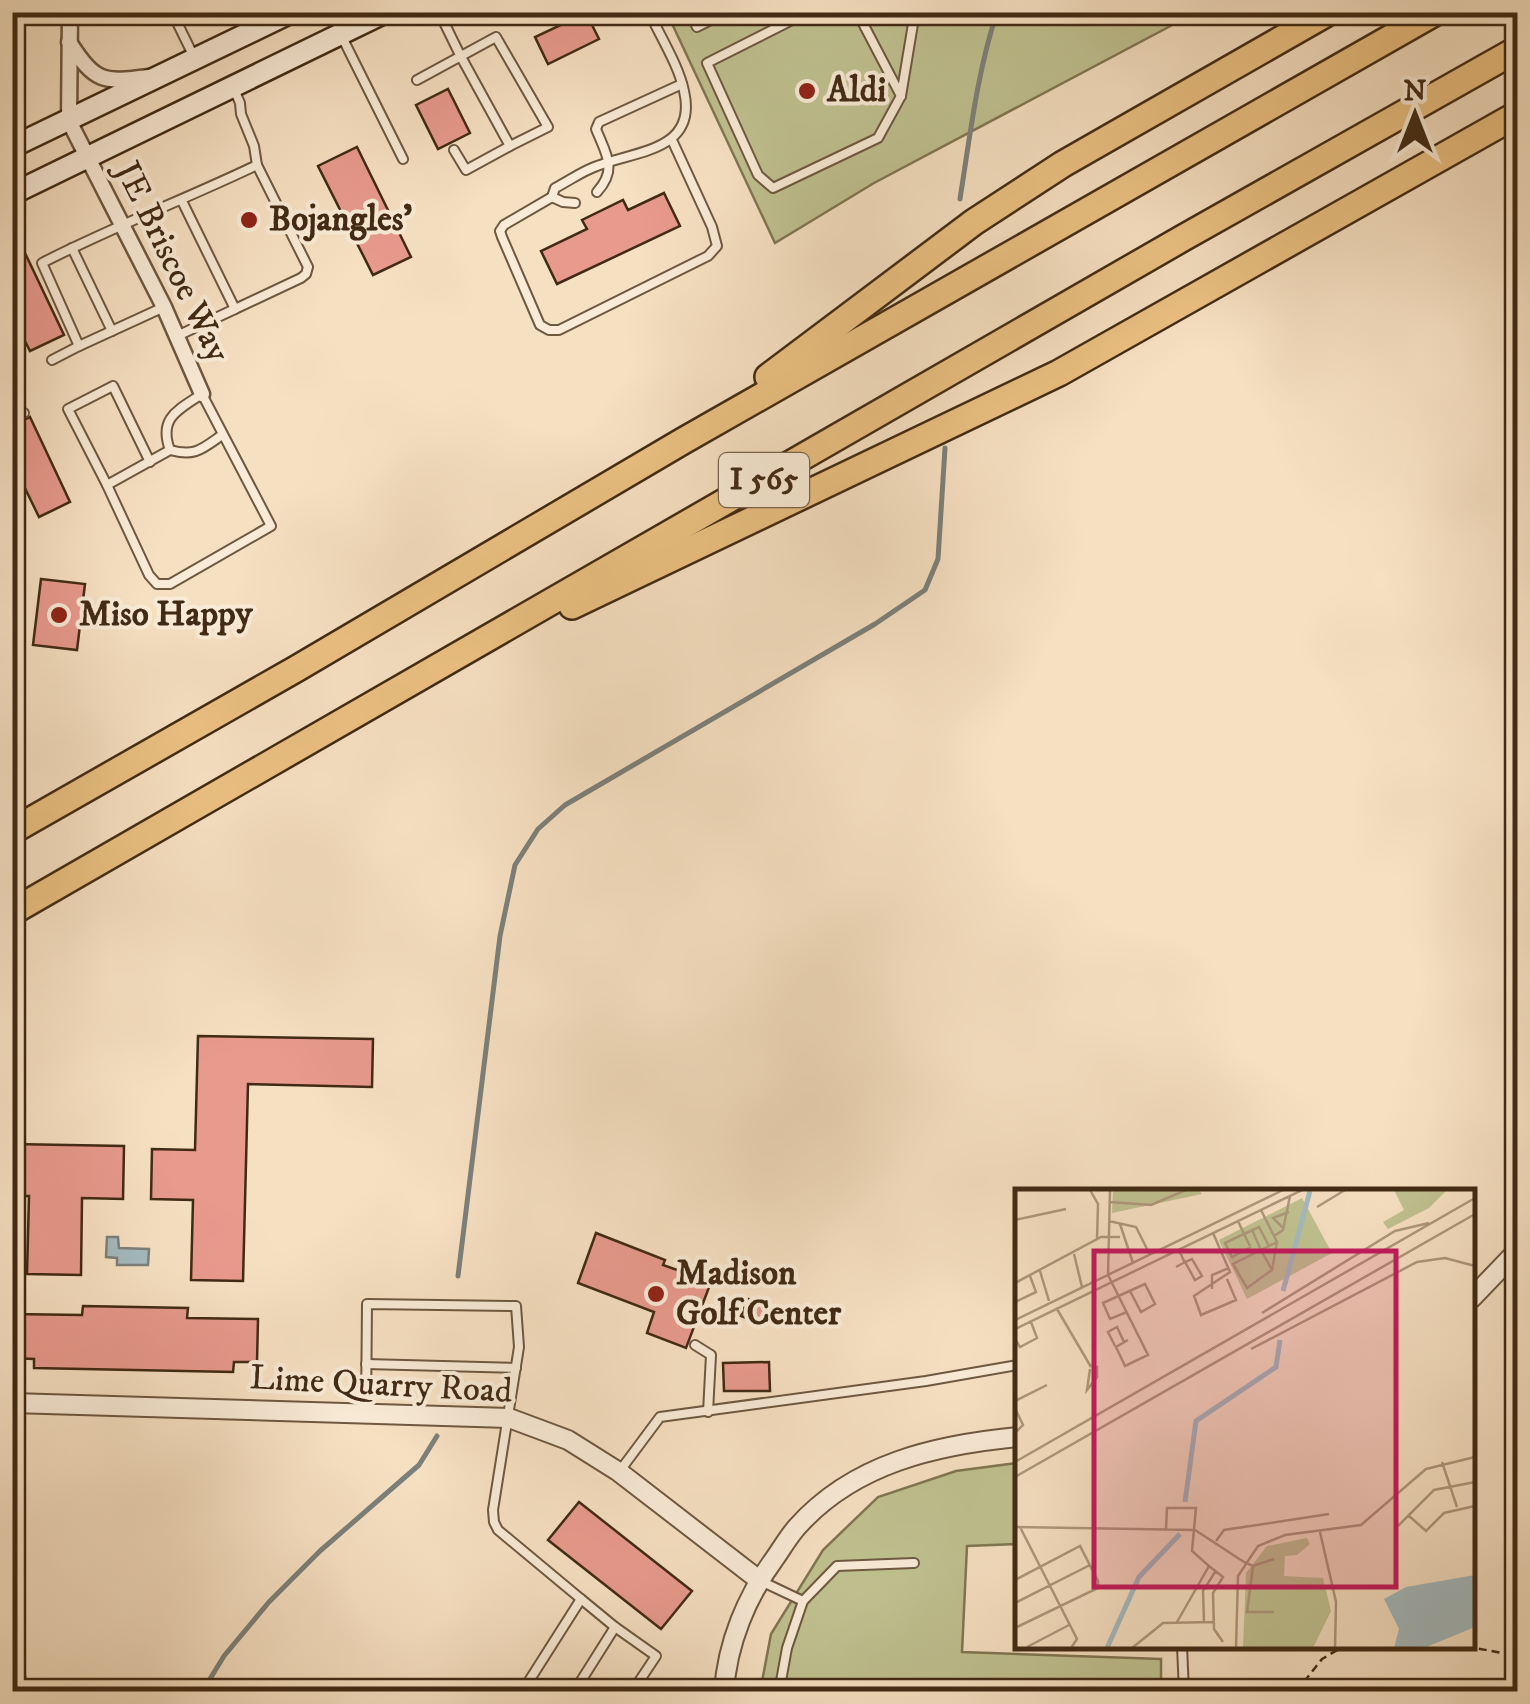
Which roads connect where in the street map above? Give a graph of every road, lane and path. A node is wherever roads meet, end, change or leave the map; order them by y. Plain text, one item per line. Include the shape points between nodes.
1 (70, 12) edge
2 (172, 12) edge
3 (386, 12) edge
4 (439, 12) edge
5 (649, 12) edge
6 (690, 12) edge
7 (727, 12) edge
8 (808, 12) edge
9 (858, 12) edge
10 (915, 12) edge
11 (1329, 12) edge
12 (1436, 12) edge
13 (283, 14) edge
14 (341, 34) junction
15 (69, 42) junction
16 (1518, 49) edge
17 (460, 55) junction
18 (195, 60) junction
19 (164, 74) junction
20 (417, 80) dead end
21 (682, 84) junction
22 (233, 87) junction
23 (900, 96) junction
24 (1518, 114) edge
25 (69, 121) junction
26 (672, 140) junction
27 (510, 146) junction
28 (12, 147) edge
29 (454, 150) dead end
30 (88, 156) junction
31 (403, 158) dead end
32 (610, 162) junction
33 (258, 165) junction
34 (597, 192) dead end
35 (12, 194) edge
36 (552, 197) junction
37 (182, 201) junction
38 (574, 202) dead end
39 (124, 226) junction
40 (72, 248) junction
41 (164, 307) junction
42 (235, 309) junction
43 (112, 331) junction
44 (177, 336) junction
45 (79, 346) junction
46 (52, 360) dead end
47 (202, 394) junction
48 (24, 413) dead end
49 (12, 418) edge
50 (222, 436) junction
51 (683, 441) junction
52 (170, 450) junction
53 (150, 462) junction
54 (107, 485) junction
55 (12, 587) edge
56 (12, 633) edge
57 (467, 651) junction
58 (12, 832) edge
59 (12, 912) edge
60 (1518, 1250) edge
61 (1475, 1295) edge
62 (695, 1345) dead end
63 (366, 1364) junction
64 (1015, 1365) edge
65 (516, 1368) junction
66 (12, 1403) edge
67 (708, 1412) junction
68 (366, 1414) junction
69 (509, 1418) junction
70 (1015, 1436) edge
71 (619, 1472) junction
72 (914, 1563) dead end
73 (759, 1580) junction
74 (581, 1599) junction
75 (803, 1601) junction
76 (615, 1627) junction
77 (1475, 1648) edge
78 (1182, 1649) edge
79 (1339, 1649) edge
80 (1518, 1656) edge
81 (12, 1668) edge
82 (17, 1692) edge
83 (522, 1692) edge
84 (574, 1692) edge
85 (632, 1692) edge
86 (724, 1692) edge
87 (778, 1692) edge
88 (1184, 1692) edge
89 (1296, 1692) edge

1 - 15 street
2 - 18 lane
3 - 14 main road
4 - 17 lane
5 - 21 lane
6 - 7 lane via 697,27
8 - 23 lane via 706,64 758,175 773,188 878,138
9 - 23 lane
10 - 23 lane
11 - 51 highway via 974,222
12 - 51 highway, I 565
13 - 18 main road
14 - 22 main road
14 - 31 lane
15 - 19 street via 106,80
15 - 25 street
16 - 57 highway, I 565
17 - 20 lane
17 - 27 lane
17 - 27 lane via 496,38 548,127
18 - 19 main road
19 - 25 main road
21 - 26 lane via 684,120
21 - 32 lane via 600,122 596,130
22 - 30 main road
22 - 33 lane
24 - 57 highway via 1060,373 612,589
25 - 28 main road
25 - 30 street, JE Briscoe Way
26 - 32 lane
26 - 36 lane via 717,246 558,330 540,325 500,231
27 - 29 lane via 466,170
30 - 35 main road
30 - 39 street, JE Briscoe Way
32 - 34 lane
32 - 36 lane via 555,188
33 - 37 lane
33 - 42 lane via 308,267 301,278
36 - 38 lane
37 - 39 lane
37 - 42 lane
39 - 40 lane
39 - 41 street, JE Briscoe Way
40 - 43 lane
40 - 45 lane via 42,263
41 - 43 lane
41 - 44 street, JE Briscoe Way
42 - 44 lane
43 - 45 lane
44 - 47 street, JE Briscoe Way
45 - 46 lane
47 - 50 lane
47 - 52 lane via 166,425
48 - 49 lane
50 - 52 lane via 198,452
50 - 54 lane via 271,526 170,584 150,575
51 - 58 highway, I 565
52 - 53 lane
53 - 54 lane
53 - 54 lane via 113,386 68,410
55 - 56 lane
57 - 59 highway, I 565
60 - 61 street
62 - 67 lane via 710,1355
63 - 65 lane
63 - 65 lane via 367,1304 516,1306
63 - 68 lane
64 - 67 lane
65 - 69 lane
66 - 68 street, Lime Quarry Road
67 - 71 lane via 660,1417
68 - 69 street, Lime Quarry Road
69 - 71 street, Lime Quarry Road via 568,1440
69 - 74 lane via 494,1522
70 - 73 street via 916,1453 862,1476 797,1527
71 - 73 street, Lime Quarry Road
72 - 75 lane via 837,1566
73 - 75 lane
73 - 86 street via 730,1651
74 - 76 lane
74 - 83 lane
75 - 87 lane
76 - 84 lane
76 - 85 lane via 656,1656
77 - 80 path
78 - 88 lane
79 - 89 path
81 - 82 street

